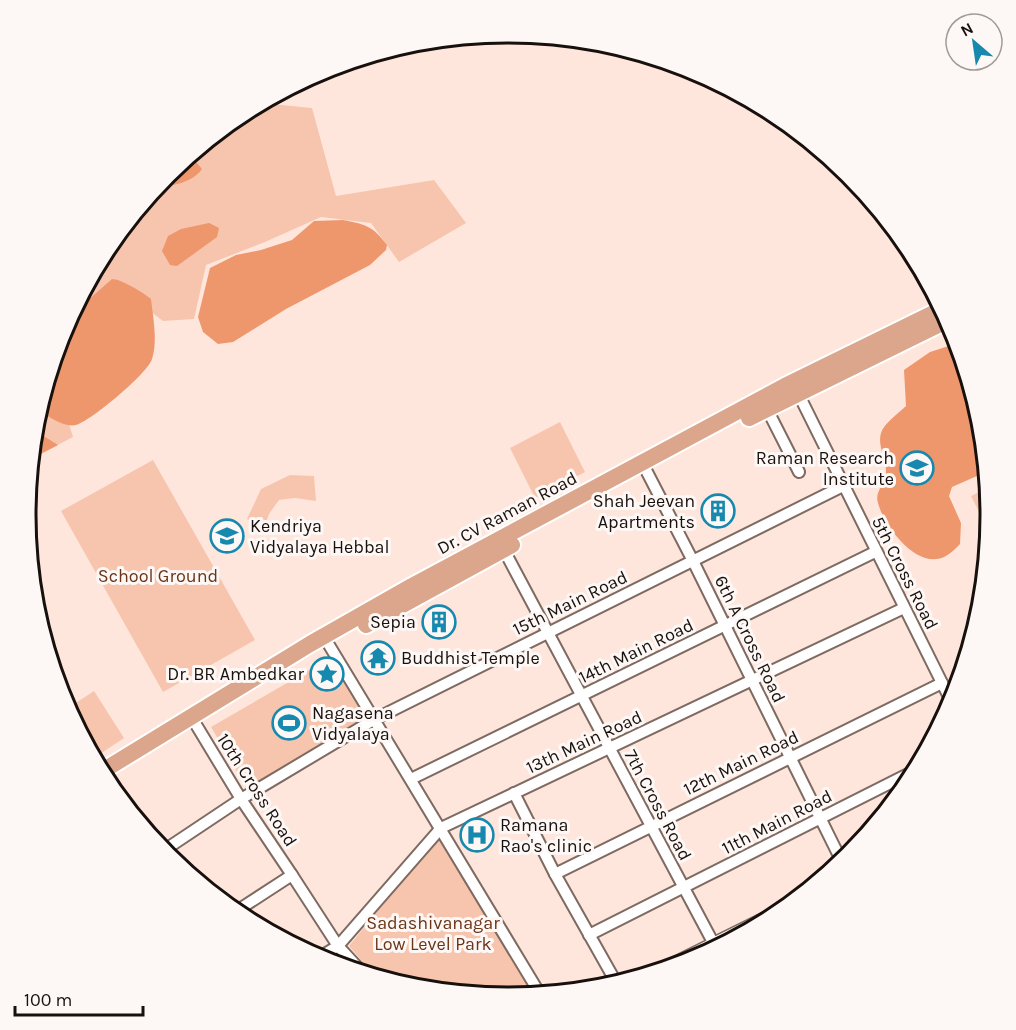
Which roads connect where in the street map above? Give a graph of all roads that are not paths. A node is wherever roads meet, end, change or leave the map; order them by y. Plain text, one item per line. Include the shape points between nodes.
1 (934, 313) edge
2 (939, 324) edge
3 (798, 393) junction
4 (767, 409) junction
5 (647, 472) junction
6 (799, 472) dead end
7 (843, 486) junction
8 (504, 550) junction
9 (875, 552) junction
10 (693, 561) junction
11 (904, 608) junction
12 (725, 626) junction
13 (548, 633) junction
14 (329, 645) junction
15 (753, 680) junction
16 (942, 683) junction
17 (946, 691) edge
18 (582, 696) junction
19 (375, 718) junction
20 (195, 723) junction
21 (609, 748) junction
22 (790, 758) junction
23 (109, 767) edge
24 (114, 774) edge
25 (411, 779) junction
26 (899, 779) edge
27 (514, 794) junction
28 (241, 799) junction
29 (820, 819) junction
30 (651, 826) junction
31 (441, 828) junction
32 (171, 846) edge
33 (837, 853) edge
34 (555, 874) junction
35 (292, 875) junction
36 (684, 887) junction
37 (244, 906) edge
38 (589, 934) junction
39 (712, 940) edge
40 (338, 946) junction
41 (329, 952) edge
42 (351, 960) edge
43 (612, 975) edge
44 (535, 986) edge

1 - 23 highway, Dr. CV Raman Road via 785,386 412,586
2 - 3 highway, Dr. CV Raman Road
3 - 4 highway, Dr. CV Raman Road
3 - 7 street, 5th Cross Road
4 - 5 highway, Dr. CV Raman Road
4 - 6 street
5 - 8 highway, Dr. CV Raman Road
5 - 10 street, 6th A Cross Road
7 - 9 street, 5th Cross Road
7 - 10 street, 15th Main Road
8 - 13 street, 7th Cross Road
8 - 14 highway, Dr. CV Raman Road
9 - 11 street, 5th Cross Road
9 - 12 street, 14th Main Road
10 - 12 street, 6th A Cross Road
10 - 13 street, 15th Main Road
11 - 15 street, 13th Main Road
11 - 16 street, 5th Cross Road
12 - 15 street, 6th A Cross Road
12 - 18 street, 14th Main Road
13 - 18 street, 7th Cross Road
13 - 19 street, 15th Main Road
14 - 19 street
14 - 20 highway, Dr. CV Raman Road
15 - 21 street, 13th Main Road
15 - 22 street, 6th A Cross Road
16 - 17 street, 5th Cross Road
16 - 22 street, 12th Main Road
18 - 21 street, 7th Cross Road
18 - 25 street, 14th Main Road
19 - 25 street
19 - 28 street, 15th Main Road
20 - 24 highway, Dr. CV Raman Road
20 - 28 street, 10th Cross Road
21 - 27 street, 13th Main Road
21 - 30 street, 7th Cross Road
22 - 29 street, 6th A Cross Road
22 - 30 street, 12th Main Road
25 - 31 street
26 - 29 street, 11th Main Road
27 - 31 street, 13th Main Road
27 - 34 street
28 - 32 street, 15th Main Road
28 - 35 street, 10th Cross Road
29 - 33 street, 6th A Cross Road
29 - 36 street, 11th Main Road
30 - 34 street, 12th Main Road
30 - 36 street, 7th Cross Road
31 - 40 street, 13th Main Road
31 - 44 street
34 - 38 street
35 - 37 street
35 - 40 street, 10th Cross Road
36 - 38 street, 11th Main Road
36 - 39 street, 7th Cross Road
38 - 43 street
40 - 41 street, 13th Main Road
40 - 42 street, 10th Cross Road

